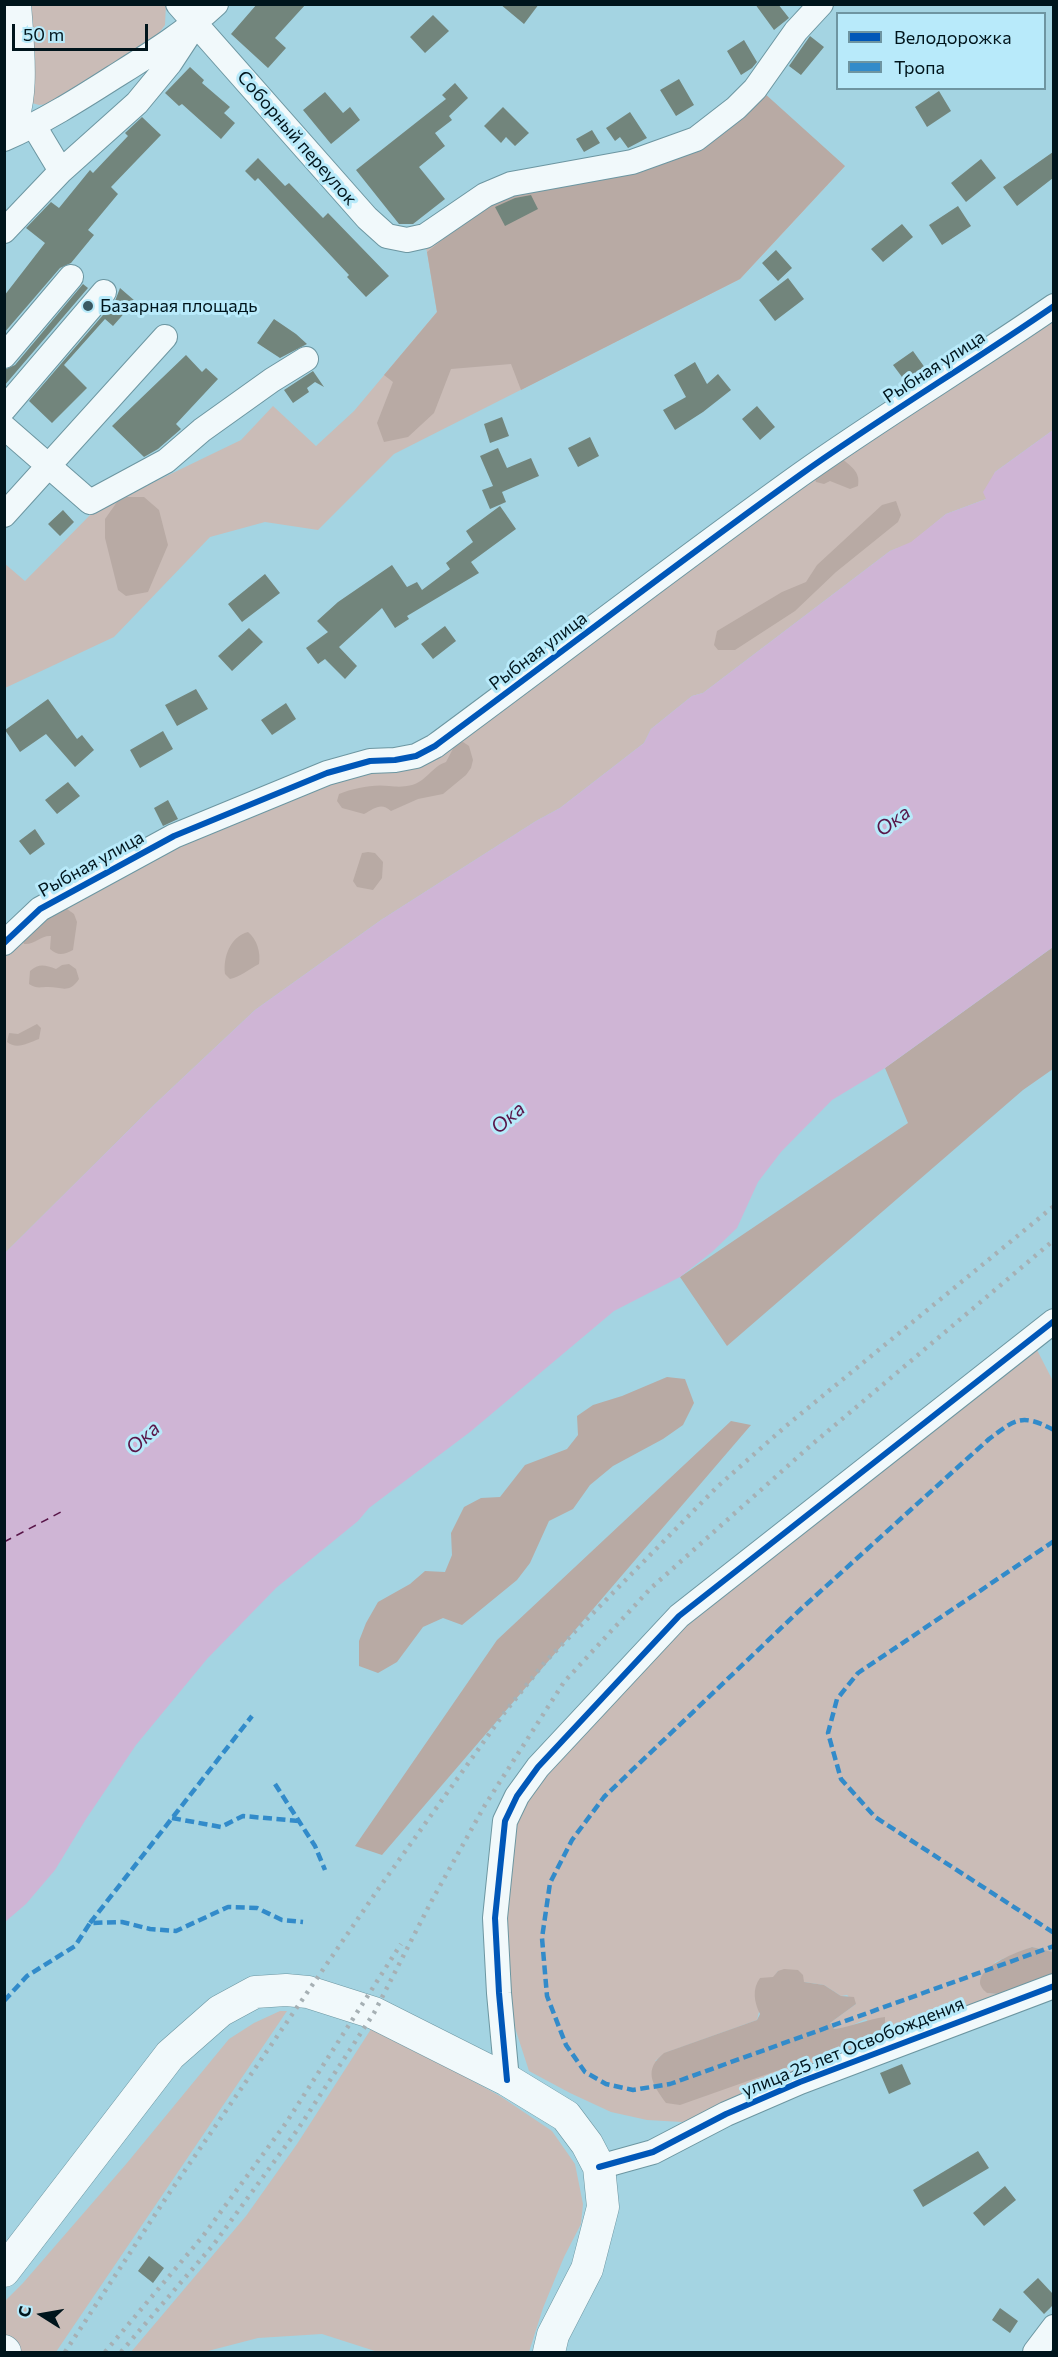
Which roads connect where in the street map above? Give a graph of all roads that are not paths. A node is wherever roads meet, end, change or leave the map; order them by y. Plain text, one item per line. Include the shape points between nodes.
1 (15, 4) edge
2 (178, 4) edge
3 (216, 4) edge
4 (820, 4) edge
5 (196, 24) junction
6 (11, 67) edge
7 (34, 126) junction
8 (4, 134) edge
9 (4, 139) edge
10 (61, 171) junction
11 (4, 231) edge
12 (71, 277) dead end
13 (104, 292) dead end
14 (1053, 306) edge
15 (165, 337) dead end
16 (4, 357) edge
17 (306, 358) dead end
18 (4, 410) edge
19 (4, 427) edge
20 (49, 465) junction
21 (4, 515) edge
22 (4, 943) edge
23 (1053, 1321) edge
24 (1053, 1986) edge
25 (507, 2080) junction
26 (599, 2167) junction
27 (4, 2271) edge
28 (1053, 2327) edge
29 (549, 2352) edge
30 (1035, 2352) edge

1 - 6 main road
2 - 5 street, Соборный переулок
3 - 5 street
4 - 5 street, Соборный переулок via 755,89 696,140 632,162 511,184 485,195 425,236 407,240 387,236 367,218
5 - 7 street
5 - 10 street via 137,103
6 - 8 main road via 15,112
7 - 9 street
7 - 10 street
10 - 11 street
12 - 16 street
13 - 18 street
14 - 22 street, Рыбная улица via 765,500 435,746 416,756 370,761 327,772 174,836 40,909
15 - 20 street
17 - 20 street via 202,430 166,461 90,502
19 - 20 street
20 - 21 street
23 - 25 street via 679,1616 538,1767 517,1796 505,1821 496,1907 498,1993
24 - 26 street, улица 25 лет Освобождения via 800,2082 653,2152
25 - 26 main road via 566,2116
25 - 27 main road via 374,2013 308,1992 255,1992 220,2011 170,2055
26 - 29 main road via 603,2207 587,2269 553,2335
28 - 30 street

